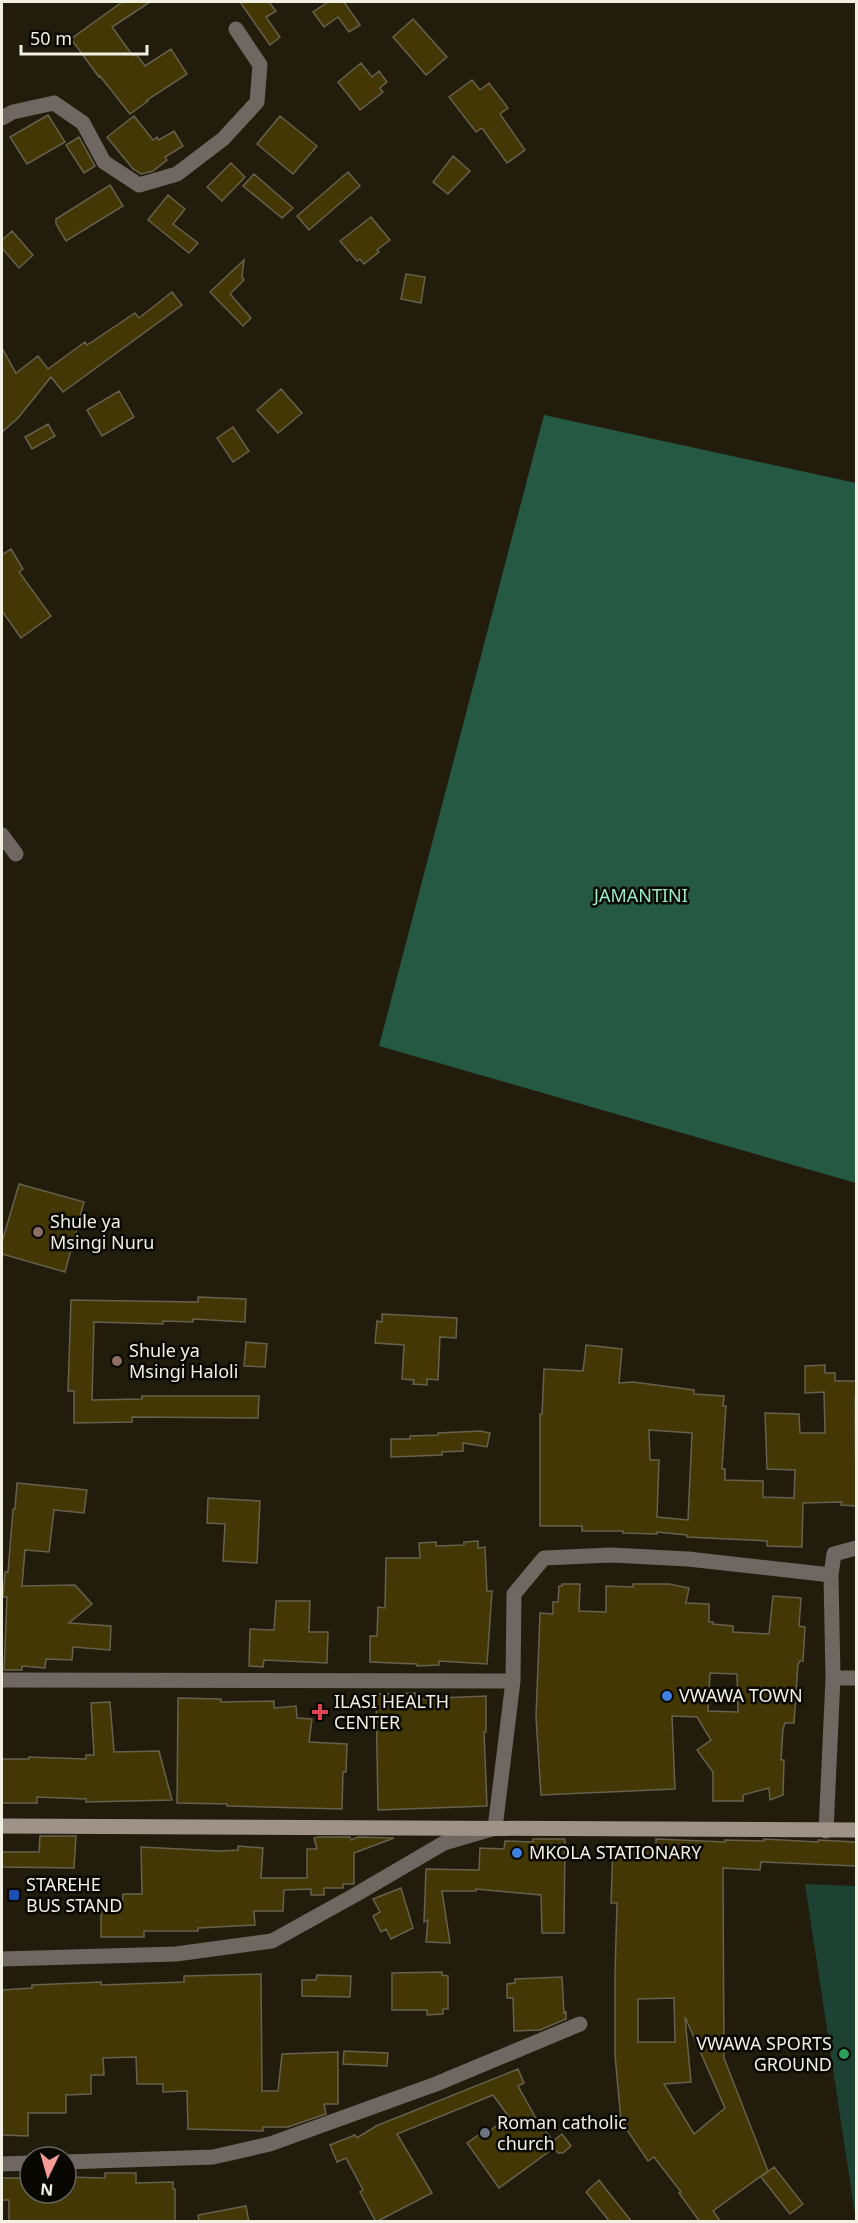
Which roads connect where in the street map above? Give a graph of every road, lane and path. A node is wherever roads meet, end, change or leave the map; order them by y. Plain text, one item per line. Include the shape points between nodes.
1 (236, 29) dead end
2 (2, 118) edge
3 (2, 835) edge
4 (16, 854) dead end
5 (856, 1548) edge
6 (831, 1575) junction
7 (834, 1678) junction
8 (856, 1678) edge
9 (2, 1680) edge
10 (513, 1681) junction
11 (2, 1826) edge
12 (495, 1828) junction
13 (856, 1830) edge
14 (826, 1831) junction
15 (2, 1959) edge
16 (580, 2024) dead end
17 (78, 2162) edge
18 (18, 2163) edge
19 (2, 2164) edge

1 - 2 street via 260,65 257,102 223,139 177,174 139,185 104,162 82,123 54,103
3 - 4 street
5 - 6 street via 834,1554
6 - 7 street
6 - 10 street via 688,1559 611,1555 543,1558 514,1594
7 - 8 street
7 - 14 street
9 - 10 street
10 - 12 street
11 - 12 street
12 - 14 street
12 - 15 street via 444,1842 272,1941 176,1954
13 - 14 street
16 - 17 street via 436,2084 270,2144 213,2157
18 - 19 street

